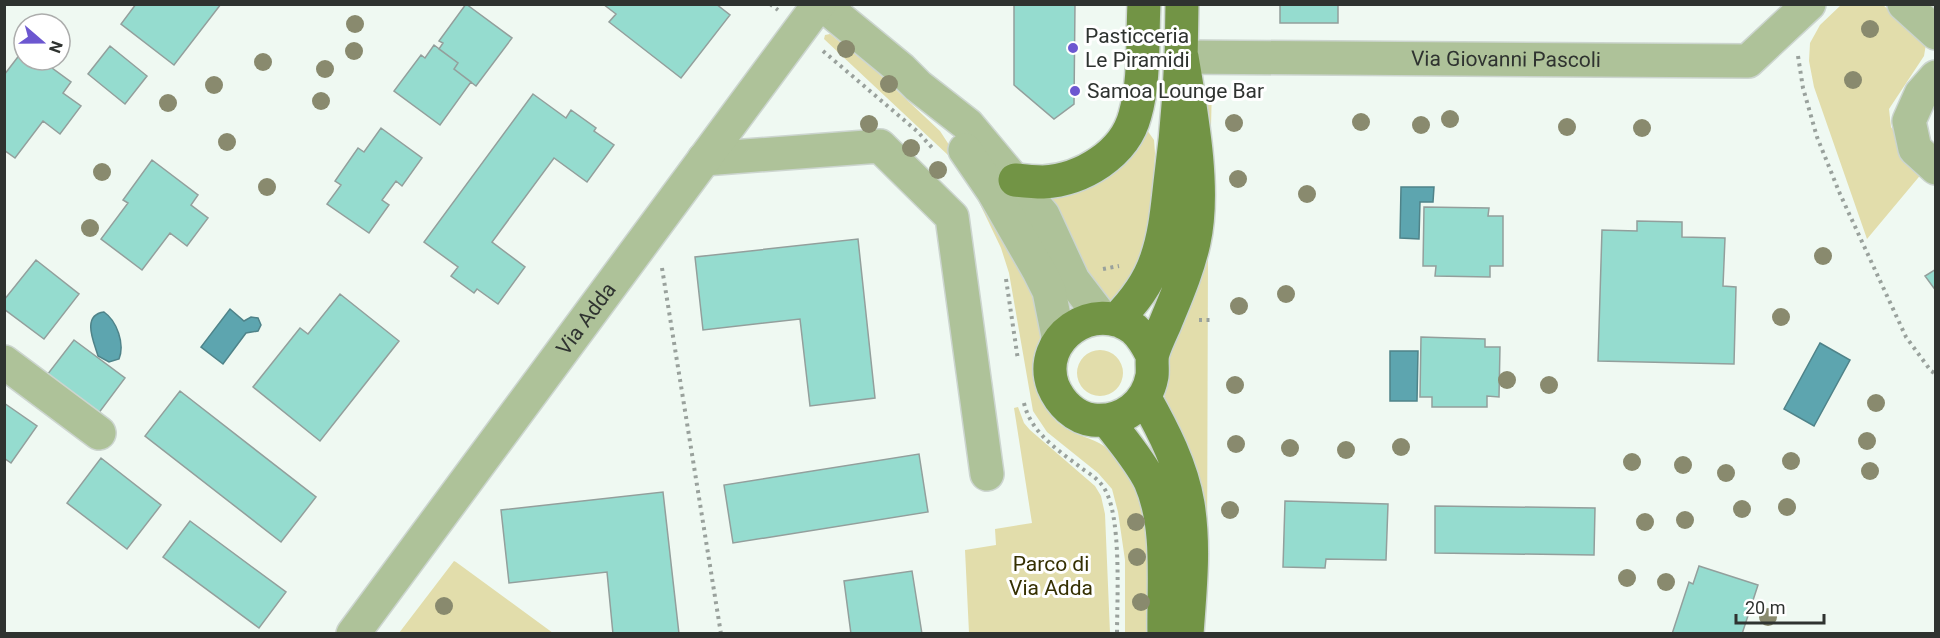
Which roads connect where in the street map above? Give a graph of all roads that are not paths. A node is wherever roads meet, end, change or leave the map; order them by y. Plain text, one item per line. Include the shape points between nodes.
1 (820, 4) edge
2 (1144, 4) edge
3 (1182, 4) edge
4 (1809, 4) edge
5 (1904, 4) edge
6 (1935, 33) edge
7 (1182, 57) junction
8 (1935, 77) edge
9 (1141, 84) junction
10 (918, 86) junction
11 (1174, 155) junction
12 (704, 159) junction
13 (1935, 168) edge
14 (1015, 180) junction
15 (1109, 319) junction
16 (1059, 341) junction
17 (1152, 355) junction
18 (4, 362) edge
19 (1144, 398) junction
20 (1107, 420) junction
21 (99, 433) dead end
22 (987, 474) dead end
23 (353, 633) edge
24 (1164, 633) edge
25 (1187, 633) edge

1 - 10 street
1 - 12 street, Via Adda
2 - 9 main road
3 - 7 main road
4 - 7 street, Via Giovanni Pascoli via 1748,61
5 - 6 street
7 - 11 main road
7 - 17 main road via 1194,130 1198,217 1188,264
8 - 13 street via 1921,94 1909,121 1915,149
9 - 11 main road via 1158,112
9 - 14 main road via 1135,117 1126,135 1100,163 1056,180
10 - 14 street via 968,125
10 - 16 street via 993,191 1025,246 1049,291
11 - 15 main road via 1157,258 1138,296
12 - 22 street via 880,146 952,217
12 - 23 street, Via Adda
14 - 15 street via 1043,215 1073,280
15 - 16 main road via 1077,324
15 - 17 main road via 1124,323 1139,334
16 - 20 main road via 1051,375 1060,399 1082,417
17 - 19 main road via 1153,374
18 - 21 street
19 - 20 main road via 1133,410
19 - 25 main road via 1160,426 1188,503 1191,564
20 - 24 main road via 1149,478 1159,508

